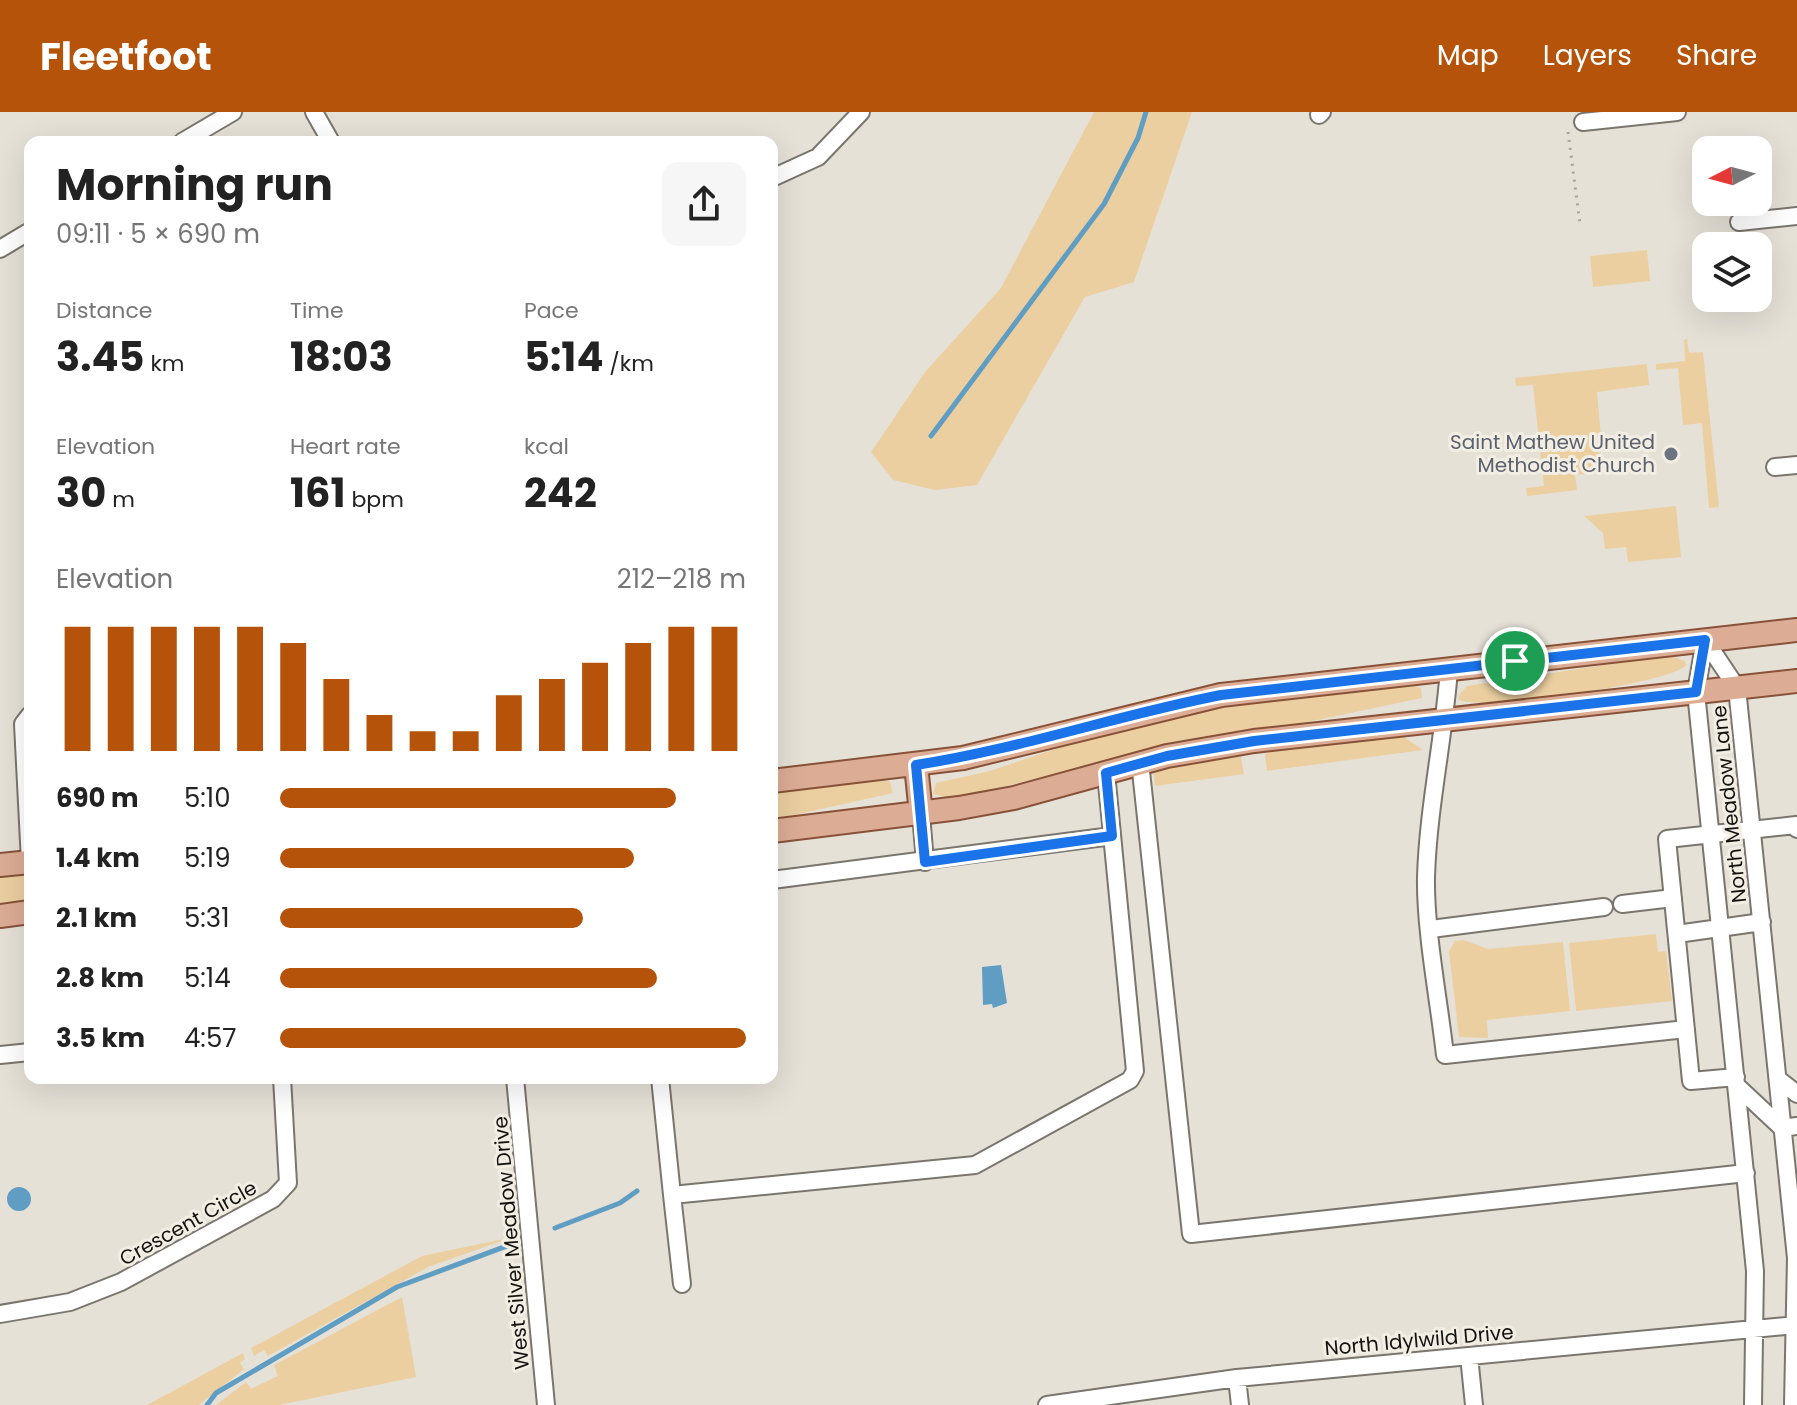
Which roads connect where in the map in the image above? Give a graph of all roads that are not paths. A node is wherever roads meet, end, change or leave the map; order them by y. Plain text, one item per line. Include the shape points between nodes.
1 (233, 112) edge
2 (314, 112) edge
3 (861, 112) edge
4 (1677, 112) edge
5 (1575, 124) road end
6 (192, 136) edge
7 (328, 136) edge
8 (778, 175) edge
9 (1797, 216) edge
10 (1739, 222) dead end
11 (24, 235) edge
12 (0, 249) edge
13 (1797, 465) edge
14 (1775, 467) dead end
15 (1797, 630) edge
16 (1705, 640) junction
17 (1449, 669) junction
18 (1797, 681) edge
19 (1737, 688) junction
20 (1696, 692) junction
21 (1445, 719) junction
22 (24, 723) edge
23 (24, 744) edge
24 (1140, 762) junction
25 (916, 765) junction
26 (1106, 773) junction
27 (778, 780) edge
28 (921, 814) junction
29 (1752, 829) junction
30 (1797, 829) edge
31 (778, 830) edge
32 (1711, 832) junction
33 (1112, 836) junction
34 (925, 862) junction
35 (24, 863) edge
36 (0, 865) edge
37 (778, 879) edge
38 (1673, 898) junction
39 (1622, 904) dead end
40 (1604, 907) dead end
41 (24, 913) edge
42 (0, 916) edge
43 (1762, 922) junction
44 (1721, 928) junction
45 (1431, 929) junction
46 (1677, 934) junction
47 (1686, 1029) junction
48 (24, 1053) edge
49 (0, 1055) edge
50 (1778, 1079) junction
51 (1737, 1081) junction
52 (282, 1084) edge
53 (516, 1084) edge
54 (661, 1084) edge
55 (1797, 1094) edge
56 (1790, 1127) edge
57 (1746, 1173) junction
58 (672, 1195) junction
59 (682, 1284) dead end
60 (0, 1314) edge
61 (1796, 1325) edge
62 (1757, 1329) junction
63 (1469, 1356) junction
64 (1237, 1378) junction
65 (546, 1405) edge
66 (1047, 1405) edge
67 (1240, 1405) edge
68 (1474, 1405) edge
69 (1753, 1405) edge
70 (1793, 1405) edge

1 - 6 street
2 - 7 street
3 - 8 street via 818,157
4 - 5 street
9 - 10 street
11 - 12 street
13 - 14 street
15 - 16 main road
16 - 17 main road
16 - 19 street, North Meadow Lane
16 - 20 street, North Meadow Lane
17 - 21 street
17 - 25 main road via 1221,695 1022,746
18 - 19 main road
19 - 20 main road
19 - 29 street, North Meadow Lane
20 - 21 main road
20 - 32 street, North Meadow Lane
21 - 24 main road via 1254,741
21 - 45 street via 1429,830 1426,881
22 - 23 street
24 - 26 main road
24 - 57 street via 1191,1234
25 - 27 main road
25 - 28 main road
26 - 28 main road via 1014,798
26 - 33 street
28 - 31 main road
28 - 34 street
29 - 30 street
29 - 32 street
29 - 43 street, North Meadow Lane
32 - 38 street via 1667,839
32 - 44 street, North Meadow Lane
33 - 34 street
33 - 58 street via 1135,1071 1130,1080 975,1165
34 - 37 street
35 - 36 main road
38 - 39 street
38 - 46 street
40 - 45 street
41 - 42 main road
43 - 44 street
43 - 50 street, North Meadow Lane
44 - 46 street
44 - 51 street, North Meadow Lane
45 - 47 street via 1445,1055
46 - 47 street
47 - 51 street via 1691,1081
48 - 49 street
50 - 55 street
50 - 56 street, North Meadow Lane
51 - 56 street
51 - 57 street, North Meadow Lane
52 - 60 street, Crescent Circle via 288,1183 273,1199 121,1282 70,1302
53 - 65 street, West Silver Meadow Drive
54 - 58 street
56 - 61 street, North Meadow Lane
57 - 62 street, North Meadow Lane
58 - 59 street
61 - 62 street, North Idylwild Drive
61 - 70 street, North Meadow Lane
62 - 63 street, North Idylwild Drive
62 - 69 street, North Meadow Lane
63 - 64 street, North Idylwild Drive
63 - 68 street
64 - 66 street, North Idylwild Drive
64 - 67 street

